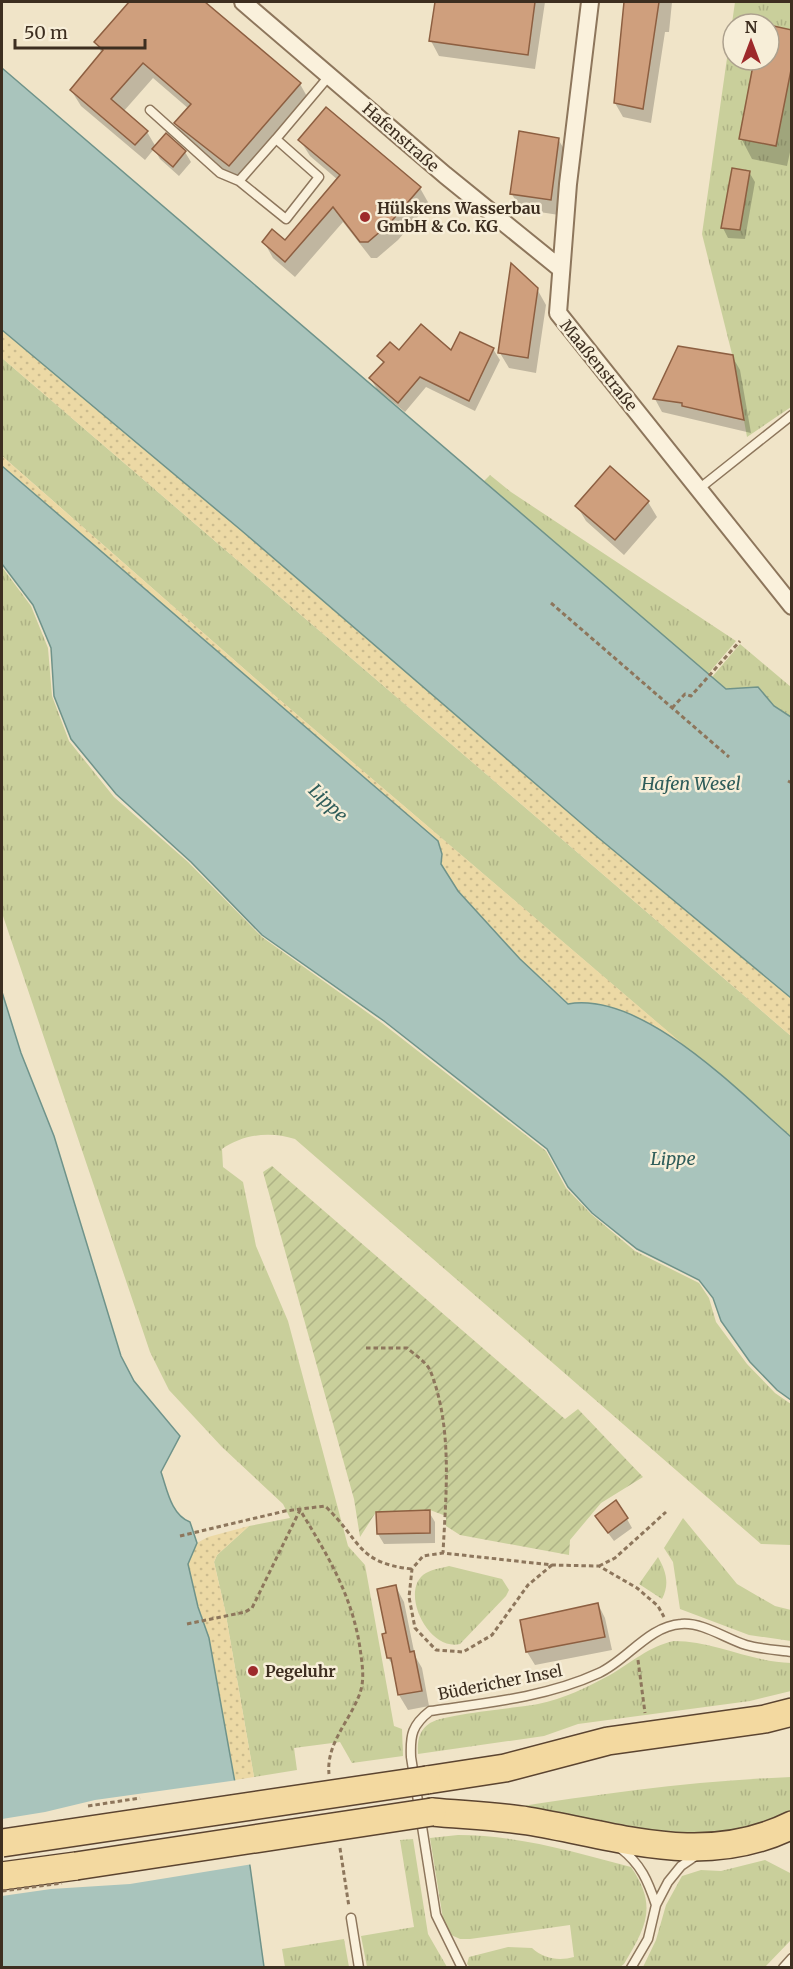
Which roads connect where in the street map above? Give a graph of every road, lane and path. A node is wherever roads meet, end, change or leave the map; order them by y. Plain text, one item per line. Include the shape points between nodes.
1 (243, 2) edge
2 (590, 2) edge
3 (330, 75) junction
4 (150, 111) dead end
5 (276, 139) junction
6 (239, 181) junction
7 (561, 269) junction
8 (792, 416) edge
9 (700, 488) junction
10 (551, 603) dead end
11 (792, 606) edge
12 (740, 641) dead end
13 (672, 708) junction
14 (729, 757) dead end
15 (366, 1348) dead end
16 (300, 1510) junction
17 (666, 1512) dead end
18 (180, 1536) dead end
19 (443, 1552) junction
20 (552, 1565) junction
21 (599, 1566) junction
22 (412, 1569) junction
23 (187, 1624) dead end
24 (670, 1626) junction
25 (637, 1645) junction
26 (792, 1652) edge
27 (792, 1712) edge
28 (645, 1718) dead end
29 (329, 1779) dead end
30 (792, 1825) edge
31 (599, 1836) junction
32 (2, 1843) edge
33 (340, 1847) dead end
34 (726, 1847) junction
35 (2, 1876) edge
36 (656, 1905) junction
37 (351, 1918) joint
38 (792, 1958) edge
39 (359, 1968) edge
40 (462, 1968) edge
41 (630, 1968) edge
42 (783, 1968) edge

1 - 3 street, Hafenstraße
2 - 7 street, Maaßenstraße
3 - 5 lane
3 - 7 street, Hafenstraße via 445,176
4 - 6 lane via 220,173
5 - 6 lane
5 - 6 lane via 319,177 286,219
7 - 9 street, Maaßenstraße via 558,313
8 - 9 lane
9 - 11 street, Maaßenstraße
10 - 13 path
12 - 13 path via 691,696 685,694
13 - 14 path
15 - 19 path via 407,1348 429,1368 441,1413 447,1470
16 - 18 path
16 - 22 path via 325,1506 362,1551 386,1566
16 - 23 path via 252,1608
16 - 29 path via 341,1581 357,1624 362,1660 363,1682 349,1719 331,1748
17 - 21 path via 615,1558
19 - 20 path
19 - 22 path via 423,1556
20 - 21 path
20 - 22 path via 528,1585 492,1635 463,1652 436,1650 415,1628 409,1596
21 - 24 path via 637,1588 658,1606
24 - 25 lane, Büdericher Insel
24 - 26 lane via 692,1624 748,1646
25 - 28 path
25 - 40 lane, Büdericher Insel via 601,1672 557,1689 430,1711 417,1721 410,1736 411,1757 436,1915
27 - 32 main road, bridge via 608,1741 505,1768
30 - 34 main road via 769,1836
31 - 34 main road via 688,1848
31 - 35 main road, bridge via 526,1821 432,1812
31 - 36 lane via 637,1862
33 - 37 path
34 - 36 lane via 688,1860 668,1882
36 - 41 lane via 648,1939
37 - 39 lane
38 - 42 lane

